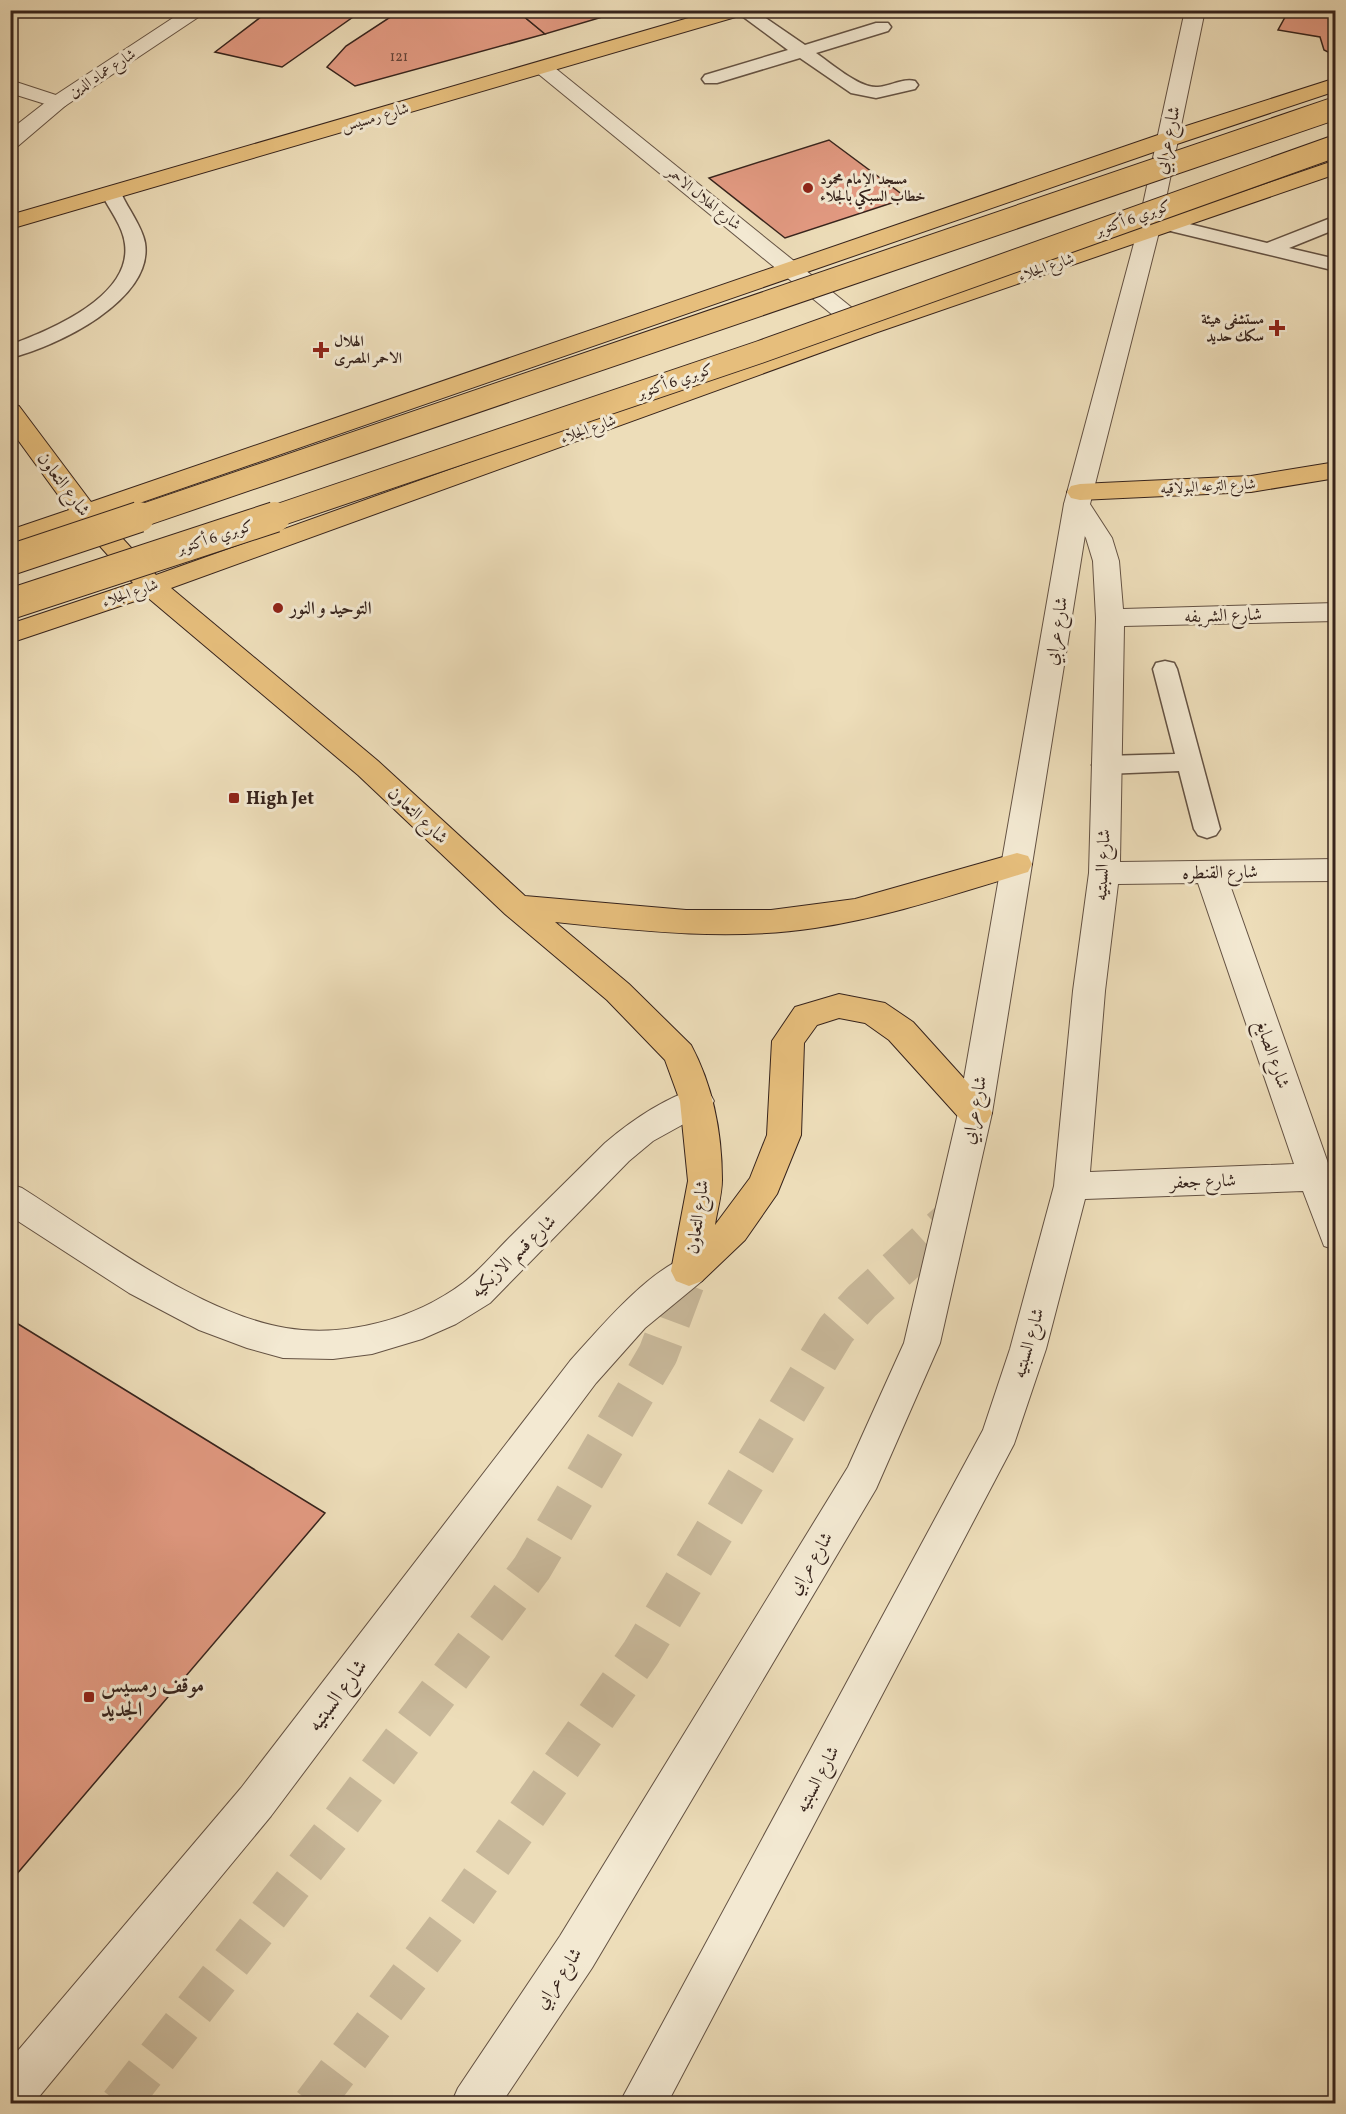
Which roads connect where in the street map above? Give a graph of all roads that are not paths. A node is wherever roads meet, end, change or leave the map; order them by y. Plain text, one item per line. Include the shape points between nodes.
1 (199, 10) edge
2 (741, 10) edge
3 (1196, 10) edge
4 (707, 15) edge
5 (882, 27) dead end
6 (802, 51) junction
7 (543, 68) junction
8 (711, 79) dead end
9 (1335, 84) edge
10 (909, 85) dead end
11 (10, 86) edge
12 (58, 102) junction
13 (1335, 108) edge
14 (1166, 140) junction
15 (10, 141) edge
16 (1335, 146) edge
17 (1335, 166) edge
18 (111, 193) junction
19 (10, 222) edge
20 (1335, 222) edge
21 (1158, 229) junction
22 (1269, 249) junction
23 (1335, 265) edge
24 (790, 269) junction
25 (864, 329) junction
26 (10, 352) edge
27 (10, 411) edge
28 (1335, 470) edge
29 (1079, 498) junction
30 (86, 513) junction
31 (10, 538) edge
32 (10, 560) edge
33 (152, 586) junction
34 (10, 604) edge
35 (1335, 612) edge
36 (1110, 618) junction
37 (10, 634) edge
38 (1165, 669) dead end
39 (1189, 762) junction
40 (1105, 765) junction
41 (1207, 829) dead end
42 (1017, 864) junction
43 (1335, 870) edge
44 (1104, 873) junction
45 (1210, 873) junction
46 (516, 906) junction
47 (697, 1101) junction
48 (975, 1113) junction
49 (1326, 1177) edge
50 (1071, 1186) junction
51 (10, 1198) edge
52 (1335, 1236) edge
53 (689, 1271) junction
54 (10, 2096) edge
55 (474, 2103) edge
56 (642, 2103) edge

1 - 12 street, شارع عماد الدين
2 - 4 main road, شارع رمسيس
2 - 6 lane
3 - 14 street, شارع عرابي
4 - 7 main road, شارع رمسيس
5 - 6 lane
6 - 8 lane
6 - 10 lane via 865,92 886,92
7 - 18 main road, شارع رمسيس
7 - 24 street, شارع الهلال الاحمر
9 - 14 main road
11 - 12 street
12 - 15 street, شارع عماد الدين
13 - 32 main road, bridge
14 - 21 street, شارع عرابي
14 - 24 main road
16 - 34 main road, كوبري 6 أكتوبر, bridge via 760,352
17 - 21 main road, شارع الجلاء
18 - 19 main road, شارع رمسيس
18 - 26 lane via 136,244 134,269 122,289 61,330
20 - 22 lane
21 - 22 lane
21 - 25 main road, شارع الجلاء
21 - 29 street, شارع عرابي
22 - 23 lane
24 - 25 street, شارع الهلال الاحمر
24 - 30 main road
25 - 33 main road, شارع الجلاء
27 - 30 main road, شارع التعاون
28 - 29 main road, شارع الترعه البولاقيه via 1251,484
29 - 36 street, شارع السبتيه via 1106,561
29 - 42 street, شارع عرابي
30 - 31 main road
30 - 33 main road, شارع التعاون
33 - 37 main road, شارع الجلاء
33 - 46 main road, شارع التعاون via 368,768
35 - 36 street, شارع الشريفه
36 - 40 street, شارع السبتيه
38 - 39 lane
39 - 40 lane
39 - 41 lane
40 - 44 street, شارع السبتيه
42 - 46 main road via 866,907 784,920 637,920
42 - 48 street, شارع عرابي
43 - 45 street, شارع القنطره
44 - 45 street, شارع القنطره
44 - 50 street, شارع السبتيه
45 - 49 street, شارع الصايغ
46 - 47 main road, شارع التعاون via 618,992 680,1054
47 - 51 street, شارع قسم الازبكيه via 641,1132 617,1152 477,1293 420,1326 387,1338 353,1343 284,1343 237,1329 190,1309
47 - 53 main road, شارع التعاون via 705,1181
48 - 53 main road via 901,1031 874,1012 839,1006 806,1016 788,1041 783,1135 765,1184 733,1230
48 - 55 street, شارع عرابي via 922,1343 862,1477 576,1952
49 - 50 street, شارع جعفر
49 - 52 street, شارع الصايغ
50 - 56 street, شارع السبتيه via 1028,1349 1001,1433
53 - 54 street, شارع السبتيه via 632,1317 583,1372 255,1802

